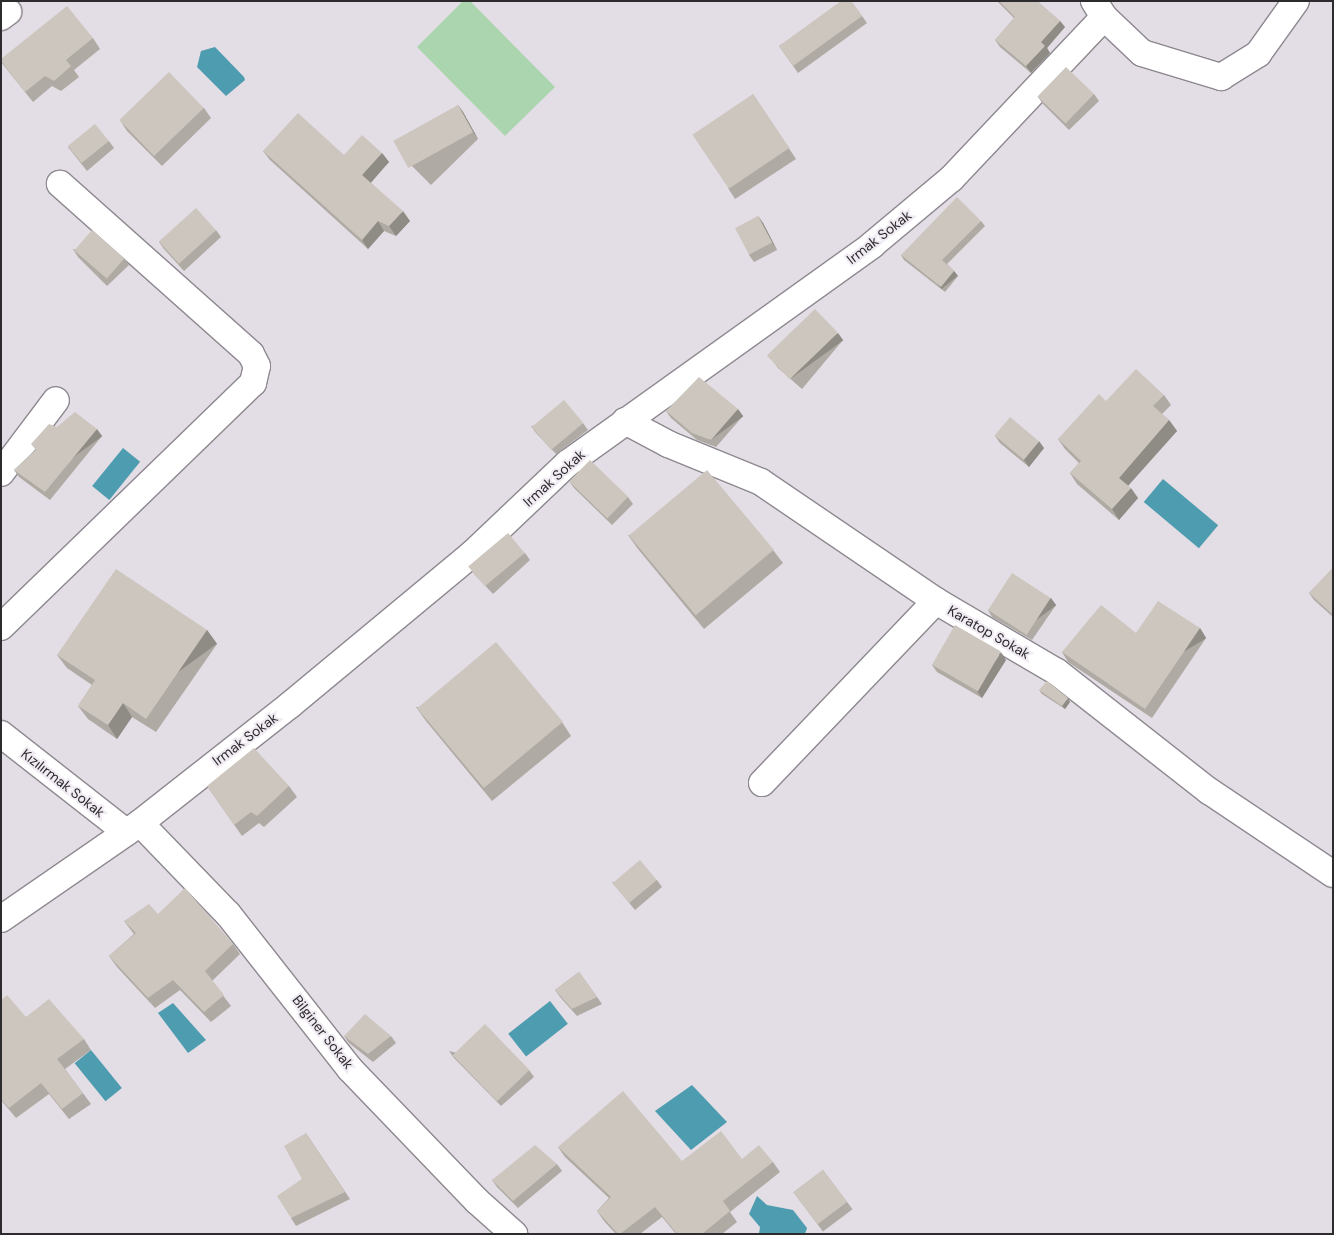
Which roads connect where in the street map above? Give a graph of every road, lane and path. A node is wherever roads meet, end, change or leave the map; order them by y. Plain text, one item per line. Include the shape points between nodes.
1 (1296, 1) edge
2 (1099, 9) edge
3 (60, 184) dead end
4 (56, 400) dead end
5 (625, 421) junction
6 (1, 473) edge
7 (936, 601) junction
8 (1, 627) edge
9 (1, 734) edge
10 (762, 783) dead end
11 (133, 827) junction
12 (1333, 874) edge
13 (1, 919) edge
14 (514, 1234) edge

1 - 2 street via 1258,54 1221,77 1142,53
2 - 5 street, Irmak Sokak via 951,179 872,245
3 - 8 street via 251,354 257,366 253,383
4 - 6 street
5 - 7 street, Karatop Sokak via 668,444 761,482
5 - 11 street, Irmak Sokak via 568,463 472,554 297,699
7 - 10 street
7 - 12 street, Karatop Sokak via 1057,672 1209,791
9 - 11 street, Kızılırmak Sokak
11 - 13 street, Irmak Sokak
11 - 14 street, Bilginer Sokak via 228,914 350,1069 477,1201

